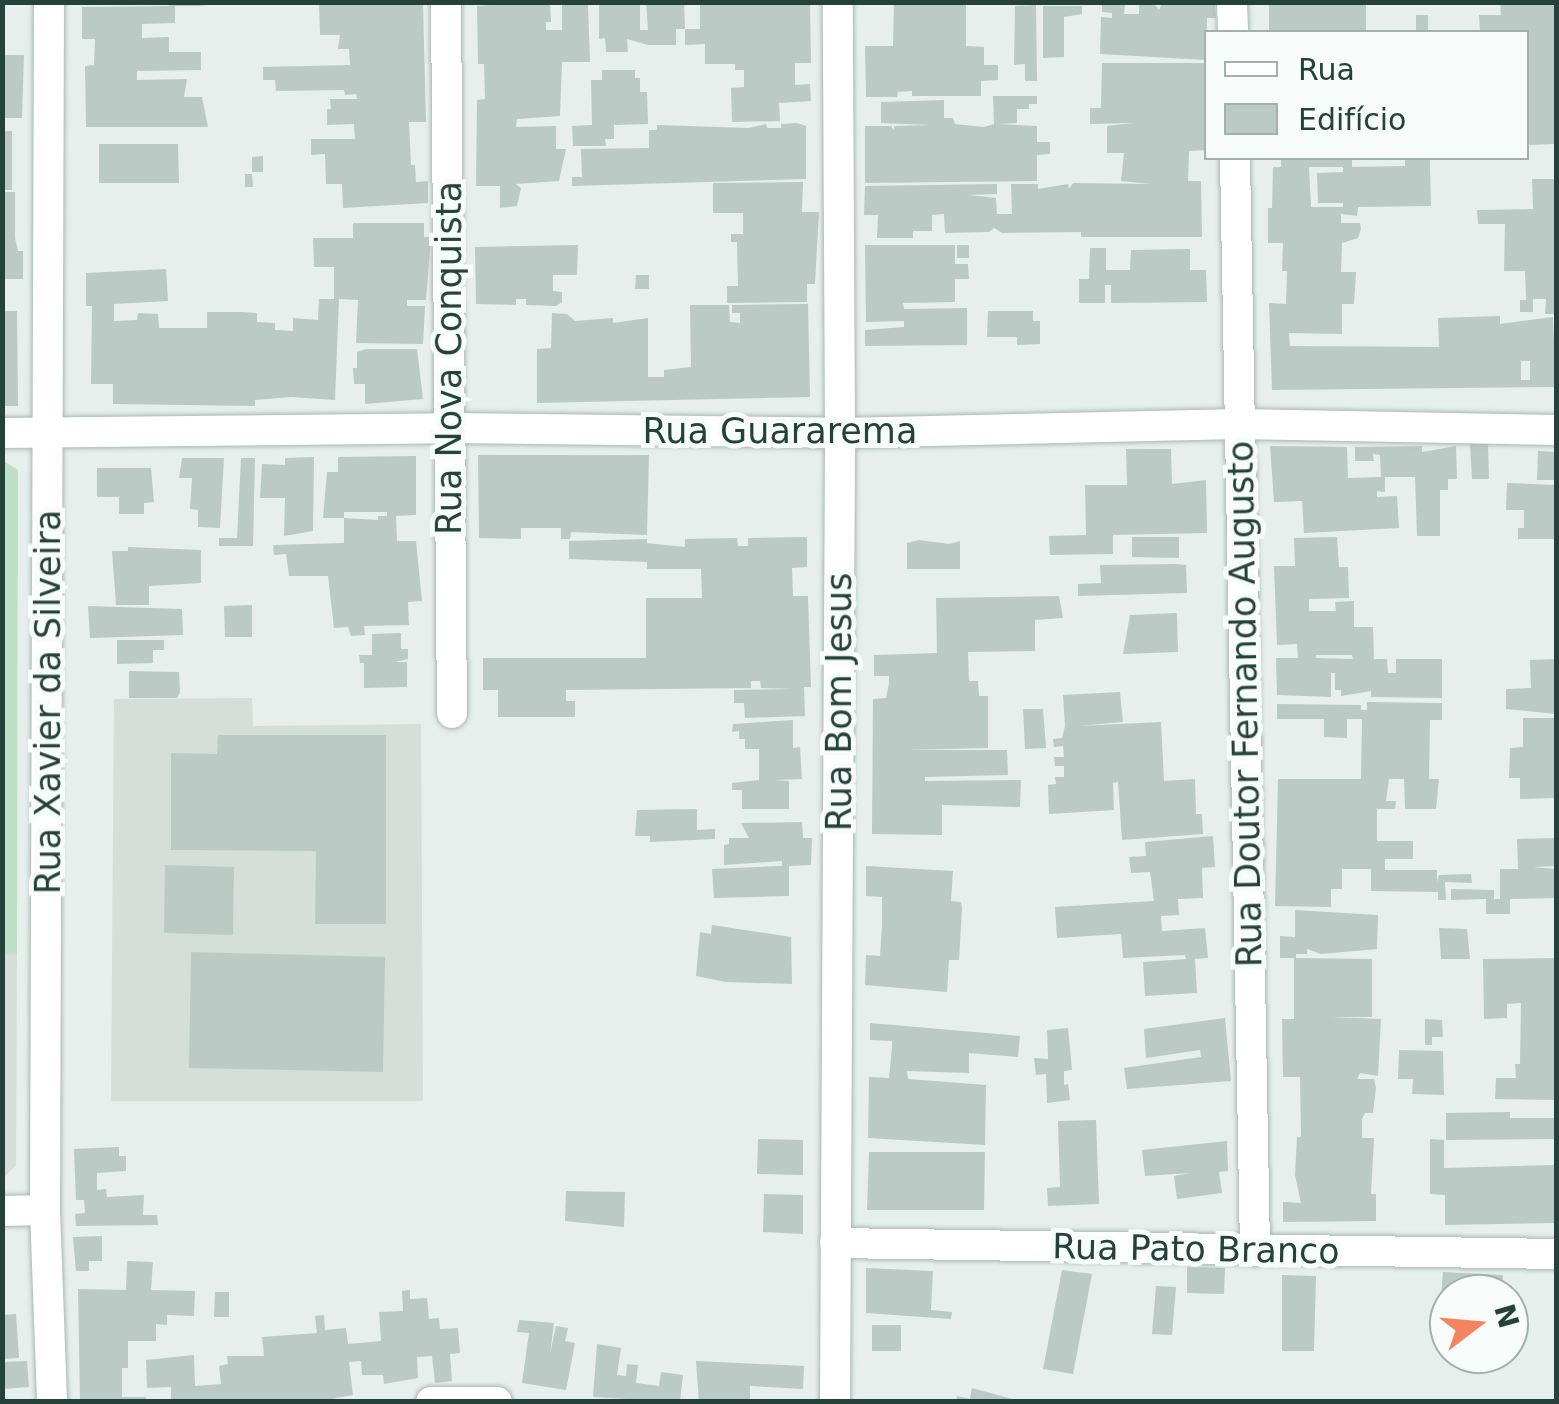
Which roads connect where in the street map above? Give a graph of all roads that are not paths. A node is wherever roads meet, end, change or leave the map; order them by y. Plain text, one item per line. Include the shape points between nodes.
1 (49, 2) edge
2 (446, 2) edge
3 (838, 2) edge
4 (1232, 2) edge
5 (1233, 30) edge
6 (1235, 160) edge
7 (1239, 424) junction
8 (450, 428) junction
9 (1556, 430) edge
10 (2, 432) edge
11 (49, 432) junction
12 (840, 433) junction
13 (452, 713) dead end
14 (45, 1210) junction
15 (2, 1211) edge
16 (836, 1242) junction
17 (1255, 1251) junction
18 (1556, 1254) edge
19 (52, 1402) edge
20 (431, 1402) edge
21 (497, 1402) edge
22 (835, 1402) edge

1 - 11 street, Rua Xavier da Silveira
2 - 8 street, Rua Nova Conquista
3 - 12 street, Rua Bom Jesus
4 - 5 street
6 - 7 street, Rua Doutor Fernando Augusto
7 - 9 street, Rua Guararema
7 - 12 street, Rua Guararema
7 - 17 street, Rua Doutor Fernando Augusto
8 - 11 street, Rua Guararema
8 - 12 street, Rua Guararema
8 - 13 street, Rua Nova Conquista
10 - 11 street, Rua Guararema
11 - 14 street, Rua Xavier da Silveira
12 - 16 street, Rua Bom Jesus
14 - 15 street
14 - 19 street, Rua Xavier da Silveira
16 - 17 street, Rua Pato Branco
16 - 22 street, Rua Bom Jesus
17 - 18 street, Rua Pato Branco
20 - 21 street

